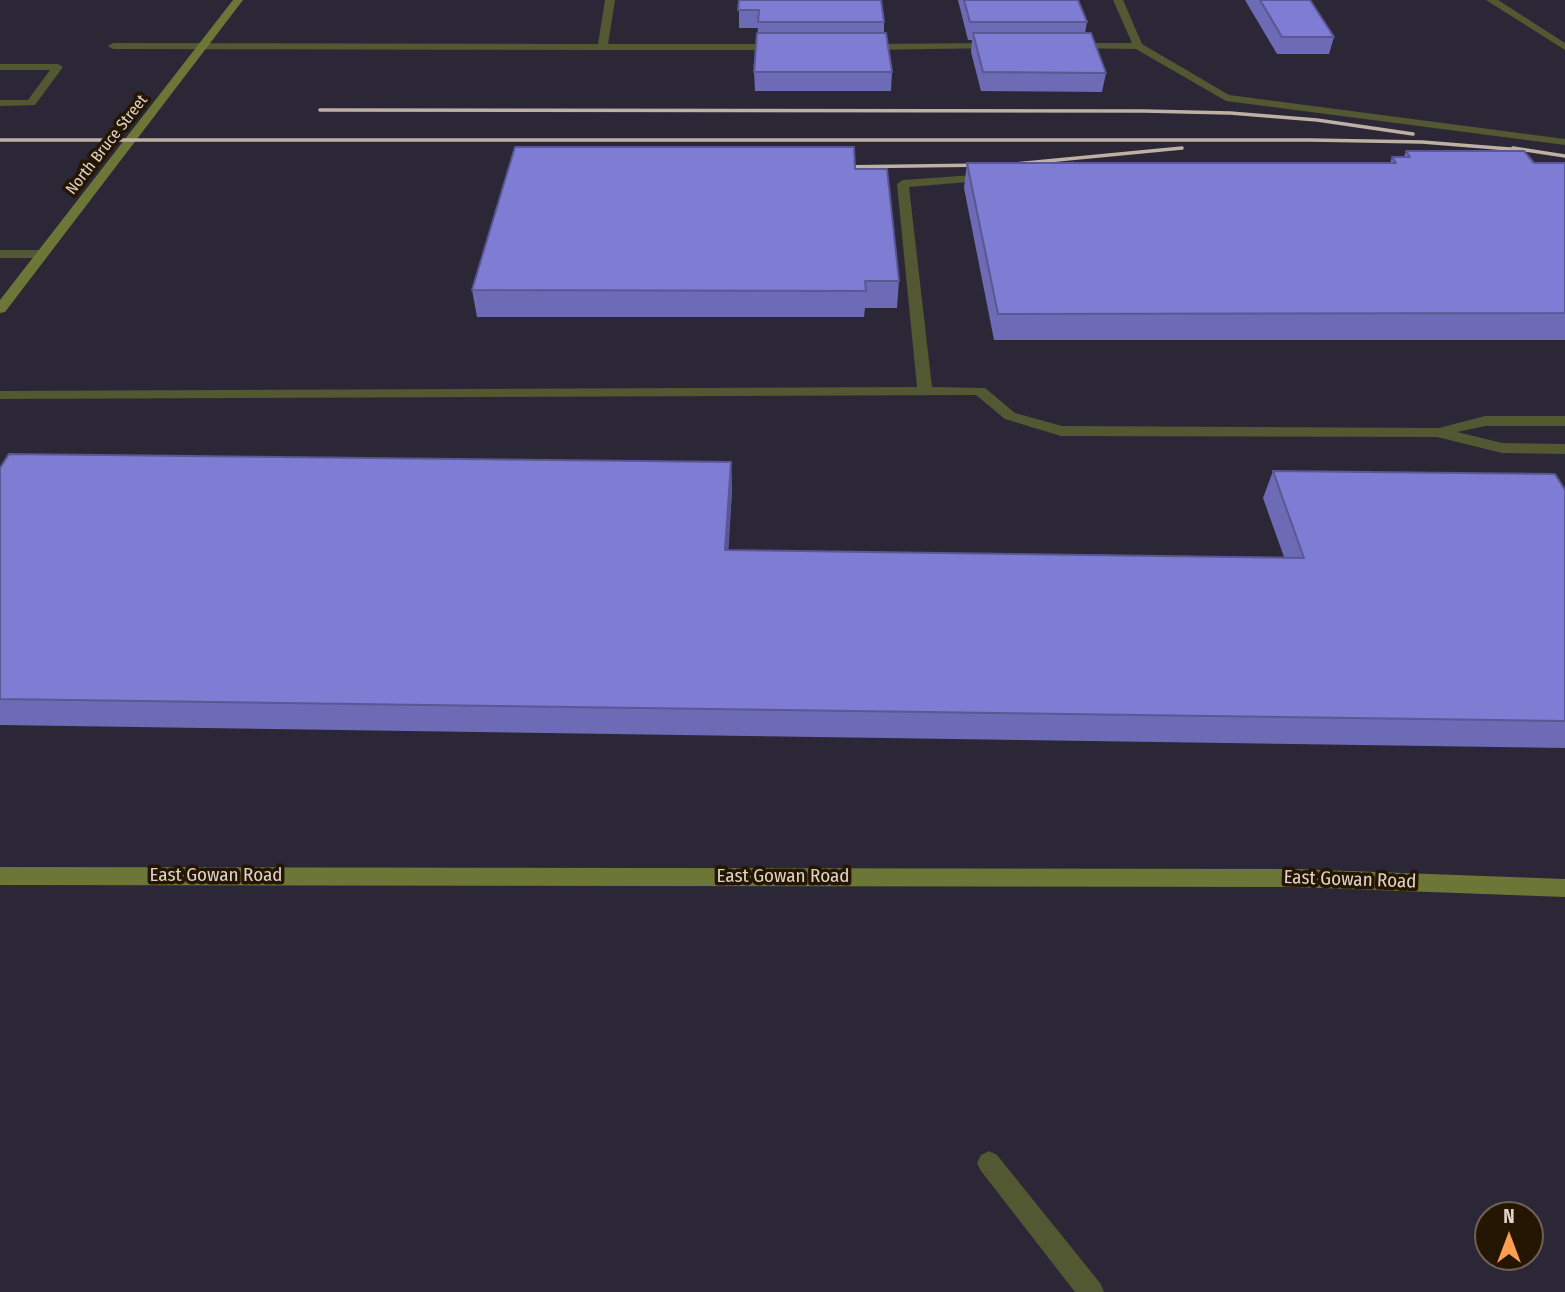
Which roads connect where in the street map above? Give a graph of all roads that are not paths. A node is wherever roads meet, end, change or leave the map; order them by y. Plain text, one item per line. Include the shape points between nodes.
1 (238, 0) edge
2 (610, 0) edge
3 (1118, 0) edge
4 (1491, 0) edge
5 (113, 46) dead end
6 (203, 46) junction
7 (1000, 46) edge
8 (1055, 46) edge
9 (1138, 46) junction
10 (602, 47) junction
11 (794, 47) edge
12 (849, 47) edge
13 (1565, 47) edge
14 (0, 67) edge
15 (0, 103) edge
16 (1565, 142) edge
17 (999, 178) edge
18 (0, 254) edge
19 (43, 254) junction
20 (0, 309) edge
21 (925, 392) junction
22 (0, 395) edge
23 (1564, 424) edge
24 (1437, 432) junction
25 (1565, 449) edge
26 (0, 876) edge
27 (1565, 888) edge
28 (989, 1163) dead end
29 (1091, 1292) edge

1 - 6 street, North Bruce Street
2 - 10 lane
3 - 9 lane
4 - 13 lane
5 - 6 lane
6 - 10 lane
6 - 19 street, North Bruce Street
7 - 12 lane
8 - 9 lane
9 - 16 lane via 1226,98
10 - 11 lane
14 - 15 lane via 58,67 31,103
17 - 21 lane via 903,184
18 - 19 lane
19 - 20 street, North Bruce Street
21 - 22 lane
21 - 24 lane via 981,391 1010,416 1061,431
23 - 24 lane via 1485,421
24 - 25 lane via 1502,448
26 - 27 street, East Gowan Road via 1294,878
28 - 29 lane

